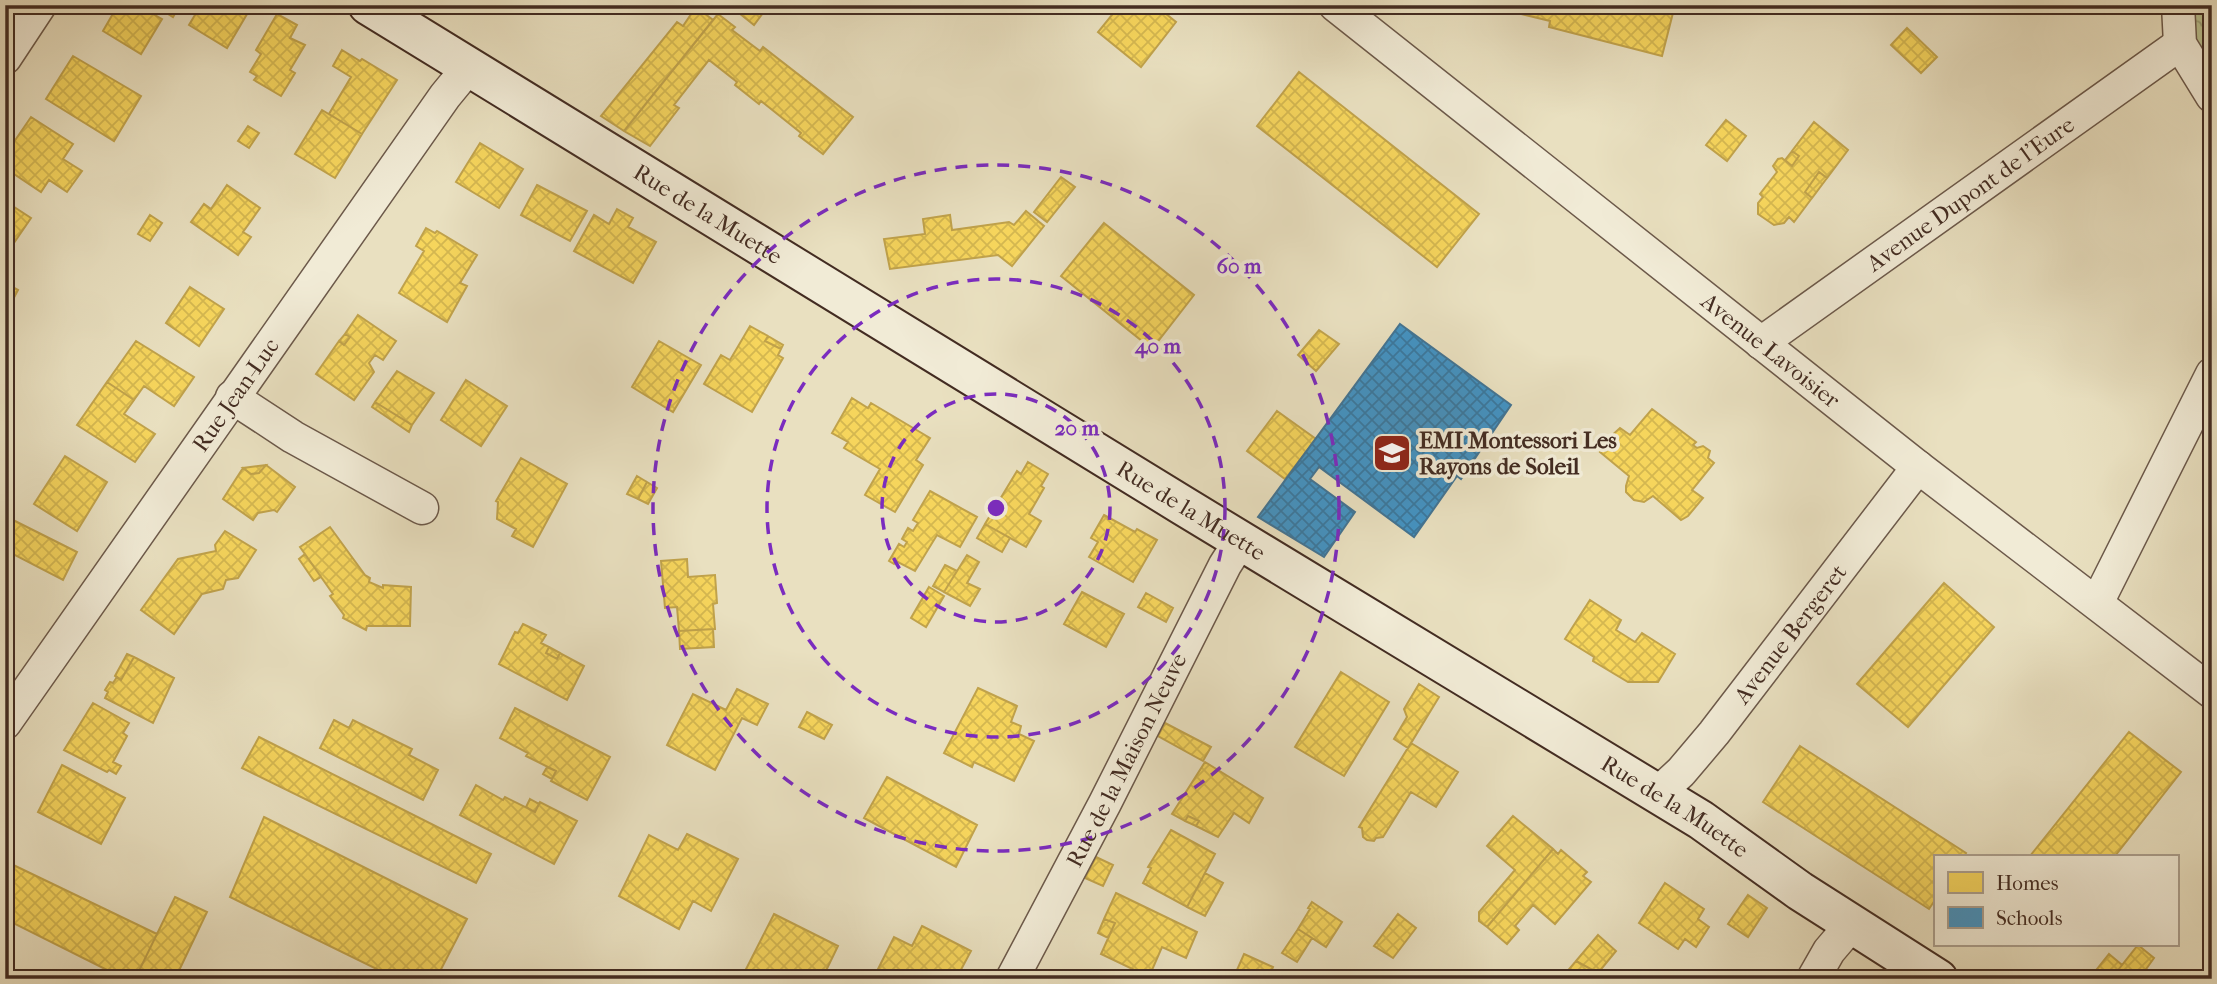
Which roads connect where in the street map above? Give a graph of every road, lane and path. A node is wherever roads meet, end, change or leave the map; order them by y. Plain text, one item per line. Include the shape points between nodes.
1 (40, 5) edge
2 (368, 5) edge
3 (1335, 5) edge
4 (2178, 5) edge
5 (2180, 44) junction
6 (5, 58) edge
7 (468, 68) junction
8 (2212, 96) edge
9 (1761, 343) junction
10 (2212, 374) edge
11 (232, 397) junction
12 (1918, 467) junction
13 (422, 508) dead end
14 (1241, 540) junction
15 (2097, 603) junction
16 (2212, 692) edge
17 (5, 723) edge
18 (1656, 795) junction
19 (1852, 924) junction
20 (1012, 979) edge
21 (1813, 979) edge
22 (1938, 979) edge

1 - 6 street
2 - 7 street, Rue de la Muette
3 - 9 street, Avenue Lavoisier
4 - 5 street
5 - 8 street
5 - 9 street, Avenue Dupont de l'Eure
7 - 11 street, Rue Jean-Luc
7 - 14 street, Rue de la Muette
9 - 12 street, Avenue Lavoisier
10 - 15 street
11 - 13 street via 293,437
11 - 17 street, Rue Jean-Luc
12 - 15 street, Avenue Lavoisier
12 - 18 street, Avenue Bergeret via 1714,733
14 - 18 street, Rue de la Muette
14 - 20 street, Rue de la Maison Neuve
15 - 16 street, Avenue Lavoisier
18 - 19 street, Rue de la Muette via 1701,820
19 - 21 street
19 - 22 street, Rue de la Muette

